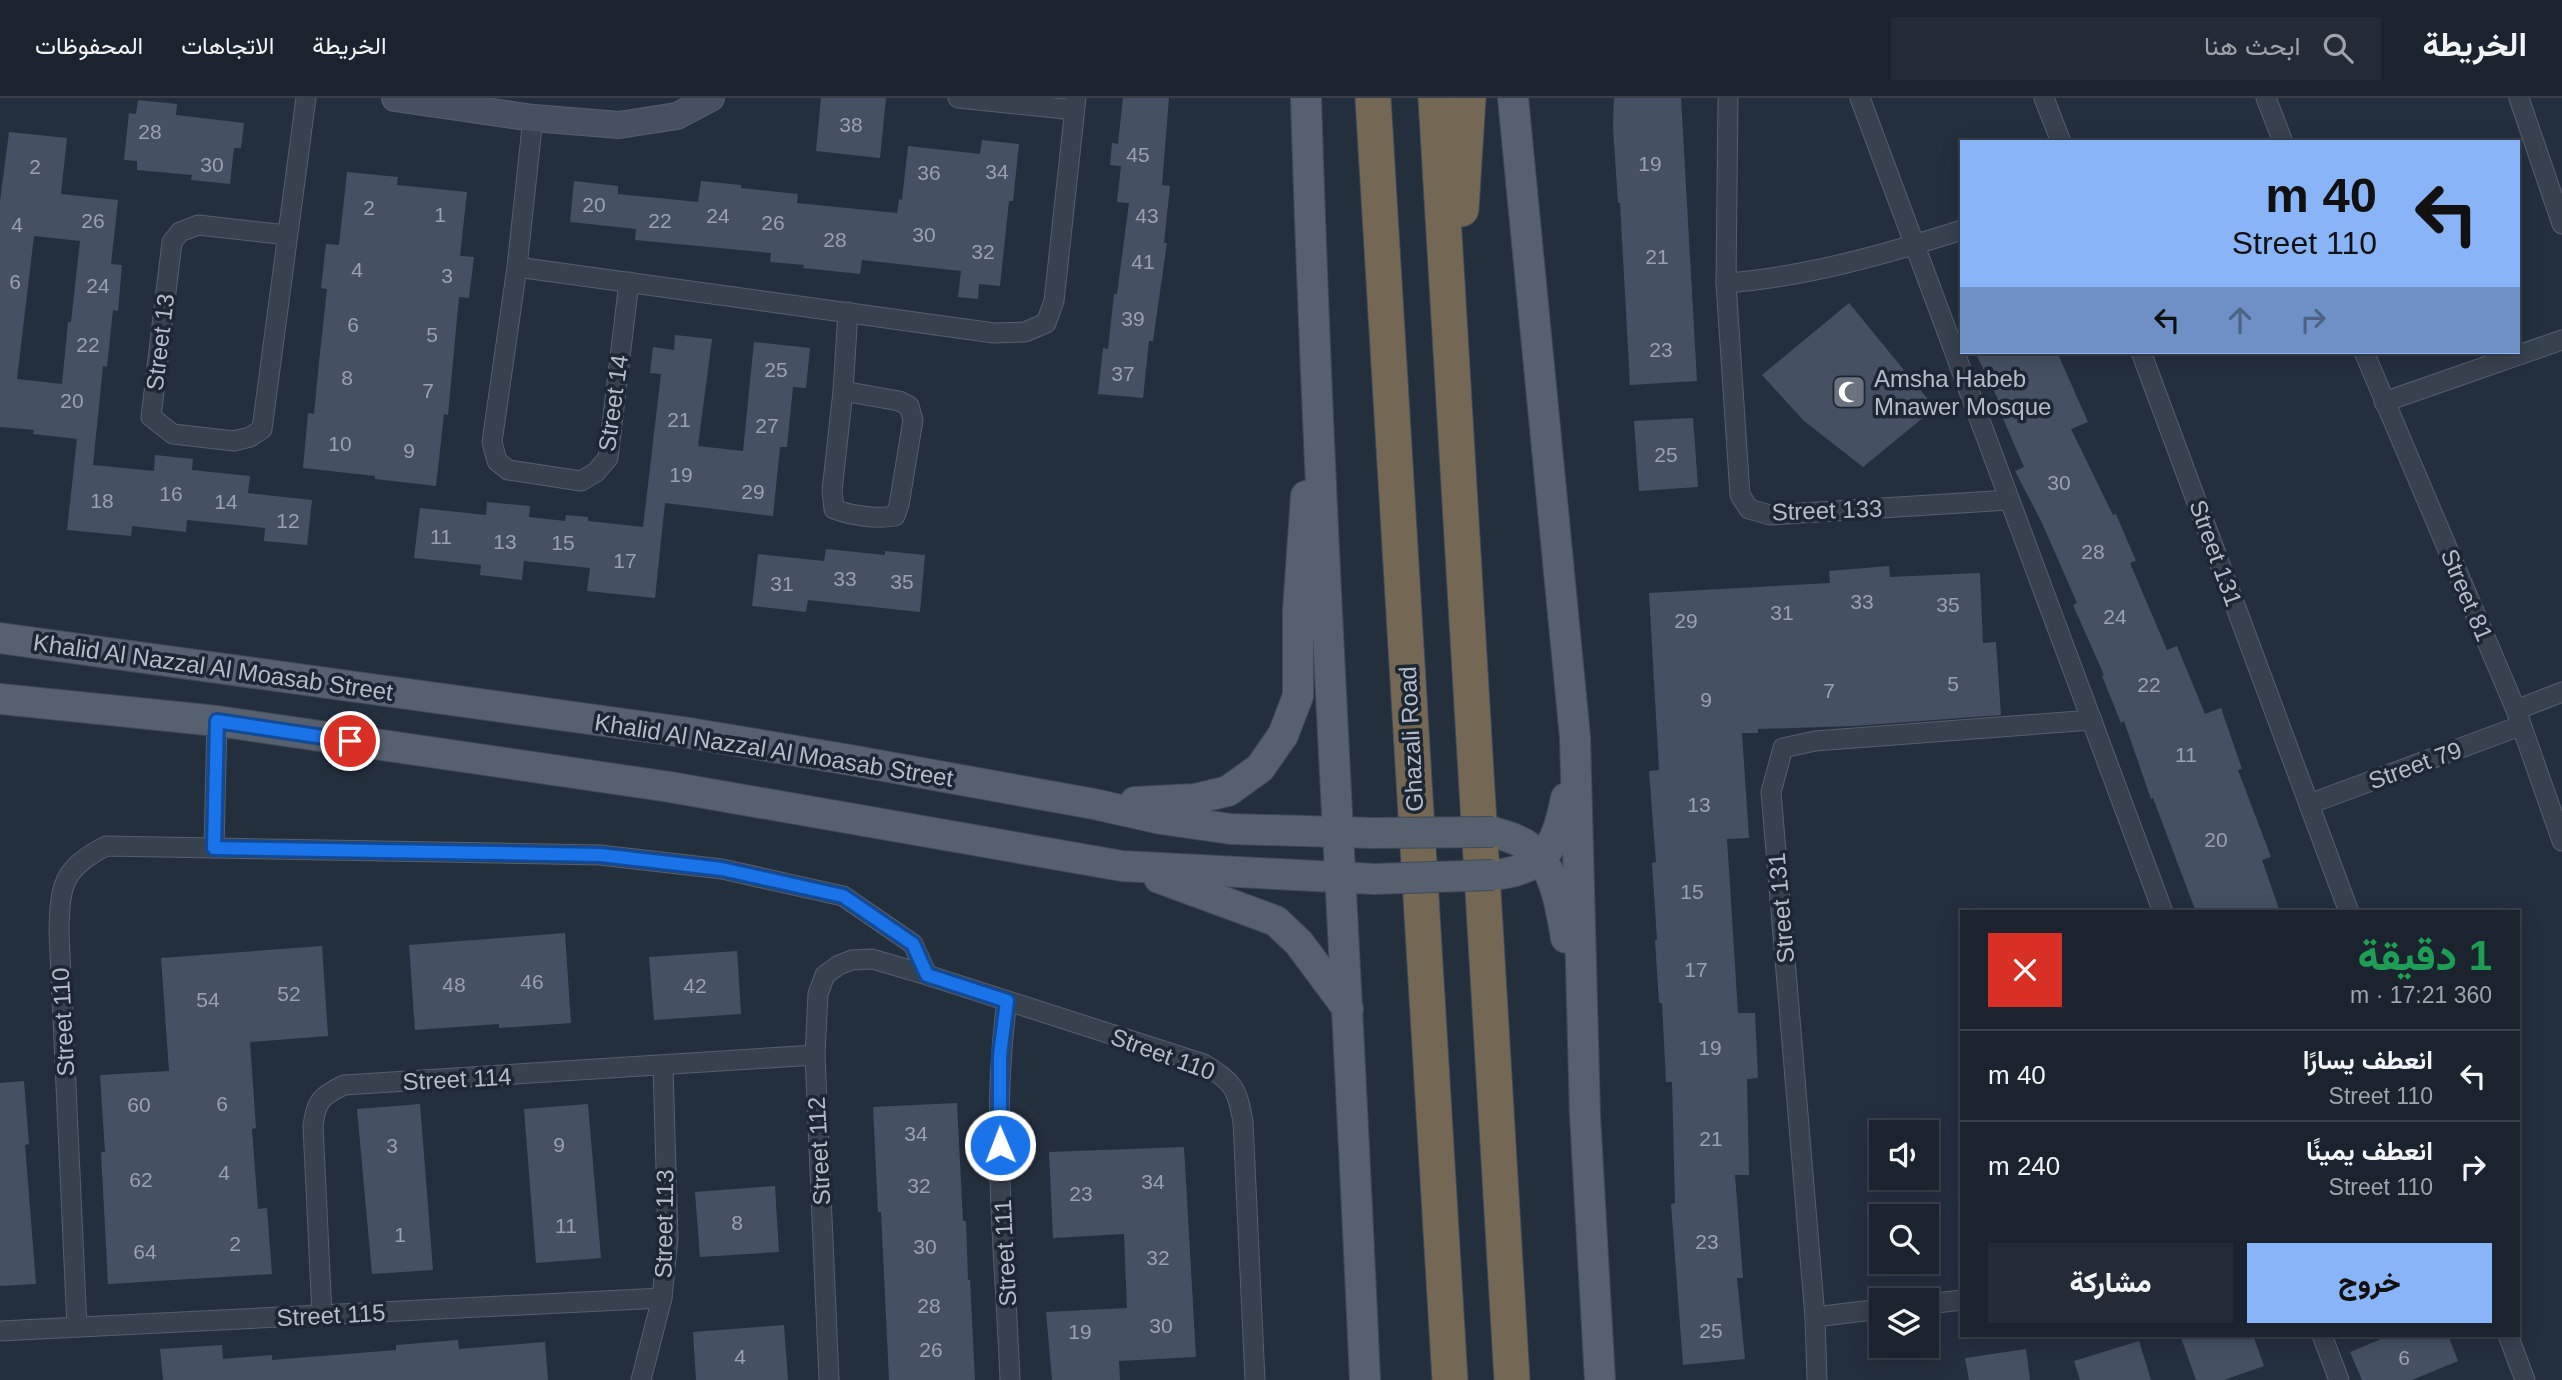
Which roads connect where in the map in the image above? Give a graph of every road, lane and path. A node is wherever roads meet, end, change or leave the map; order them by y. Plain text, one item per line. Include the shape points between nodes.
1 (306, 98) edge
2 (396, 98) edge
3 (711, 98) edge
4 (958, 98) edge
5 (1306, 98) edge
6 (1373, 98) edge
7 (1436, 98) edge
8 (1468, 98) edge
9 (1513, 98) edge
10 (1521, 98) edge
11 (1728, 98) edge
12 (1860, 98) edge
13 (2044, 98) edge
14 (2266, 98) edge
15 (2519, 98) edge
16 (1075, 104) edge
17 (533, 118) junction
18 (2060, 140) edge
19 (2282, 140) edge
20 (1518, 155) junction
21 (2562, 224) edge
22 (1960, 231) edge
23 (288, 235) junction
24 (1916, 244) junction
25 (517, 268) junction
26 (629, 282) junction
27 (1726, 283) junction
28 (848, 312) junction
29 (2562, 340) edge
30 (2142, 354) edge
31 (2365, 354) edge
32 (1314, 366) junction
33 (1451, 369) junction
34 (843, 391) junction
35 (2384, 402) junction
36 (2009, 500) junction
37 (0, 638) edge
38 (2562, 692) edge
39 (0, 699) edge
40 (2518, 718) junction
41 (2092, 720) junction
42 (217, 721) junction
43 (1575, 737) junction
44 (1094, 804) junction
45 (2309, 804) junction
46 (1340, 832) junction
47 (2562, 841) edge
48 (214, 848) junction
49 (1542, 859) junction
50 (1122, 866) junction
51 (1342, 879) junction
52 (2162, 910) edge
53 (2348, 910) edge
54 (872, 959) joint
55 (927, 975) junction
56 (1007, 1001) junction
57 (1348, 1009) junction
58 (1582, 1027) junction
59 (815, 1055) junction
60 (663, 1066) junction
61 (662, 1298) junction
62 (1960, 1300) edge
63 (1939, 1303) edge
64 (1869, 1311) edge
65 (322, 1315) junction
66 (1815, 1317) junction
67 (77, 1328) junction
68 (0, 1331) edge
69 (2323, 1337) edge
70 (2509, 1337) edge
71 (2523, 1379) edge
72 (641, 1380) edge
73 (829, 1380) edge
74 (1010, 1380) edge
75 (1255, 1380) edge
76 (1365, 1380) edge
77 (1450, 1380) edge
78 (1512, 1380) edge
79 (1600, 1380) edge
80 (1817, 1380) edge
81 (2339, 1380) edge

1 - 23 street, Street 13
2 - 17 street
3 - 17 street via 677,116 619,125
4 - 16 street
5 - 32 main road
6 - 77 highway, Ghazali Road
7 - 33 highway
8 - 33 highway
9 - 20 main road
10 - 20 main road
11 - 27 street, Street 133
12 - 24 street
13 - 18 street
14 - 19 street
15 - 21 street
16 - 28 street via 1054,301 1046,323 1025,332 995,333
17 - 25 street, Street 14
20 - 43 main road
22 - 24 street
23 - 23 street, Street 13 via 262,429 234,441 173,434 151,417 172,242 180,232 198,225
24 - 27 street via 1773,279
24 - 36 street
25 - 26 street
25 - 26 street, Street 14 via 492,442 497,461 508,470 581,481 608,458
26 - 28 street
27 - 36 street, Street 133 via 1741,495 1749,509 1770,515
28 - 34 street
29 - 35 street
30 - 45 street, Street 131
31 - 35 street, Street 81
32 - 44 main road via 1298,611 1298,696 1283,735 1260,768 1228,791 1195,799
32 - 46 main road
33 - 78 highway
34 - 34 street via 834,509 846,514 895,516 914,420 909,406
35 - 40 street, Street 81
36 - 41 street
37 - 44 main road, Khalid Al Nazzal Al Moasab Street via 683,732
38 - 40 street, Street 79
39 - 42 main road
40 - 45 street, Street 79
40 - 47 street, Street 81
41 - 52 street
41 - 66 street, Street 131 via 1815,741 1783,748 1771,792
42 - 48 street
42 - 50 main road via 670,787
43 - 49 main road via 1560,826
43 - 58 main road
44 - 46 main road, Khalid Al Nazzal Al Moasab Street via 1231,829
45 - 53 street, Street 131
46 - 49 main road, Khalid Al Nazzal Al Moasab Street, bridge via 1493,832 1528,846
46 - 51 main road
48 - 55 street, Street 110 via 600,855 722,869 843,896 913,944
48 - 67 street, Street 110 via 106,846 83,858 67,877 60,898
49 - 51 main road, bridge via 1511,873 1493,875
49 - 58 main road via 1564,923
50 - 51 main road
50 - 57 main road via 1276,920
51 - 57 main road
54 - 55 street, Street 110
54 - 59 street, Street 112 via 852,960 825,975 818,995
55 - 56 street, Street 110
56 - 74 street, Street 111 via 999,1103
56 - 75 street, Street 110 via 1204,1064 1225,1077 1238,1094 1244,1122
57 - 76 main road
58 - 79 main road
59 - 60 street, Street 114
59 - 73 street, Street 112
60 - 61 street, Street 113 via 668,1238
60 - 65 street, Street 114 via 344,1085 325,1094 315,1108 313,1126
61 - 65 street, Street 115
61 - 72 street, Street 113
62 - 63 street
64 - 66 street
65 - 67 street, Street 115
66 - 80 street, Street 131
67 - 68 street, Street 115
69 - 81 street
70 - 71 street

